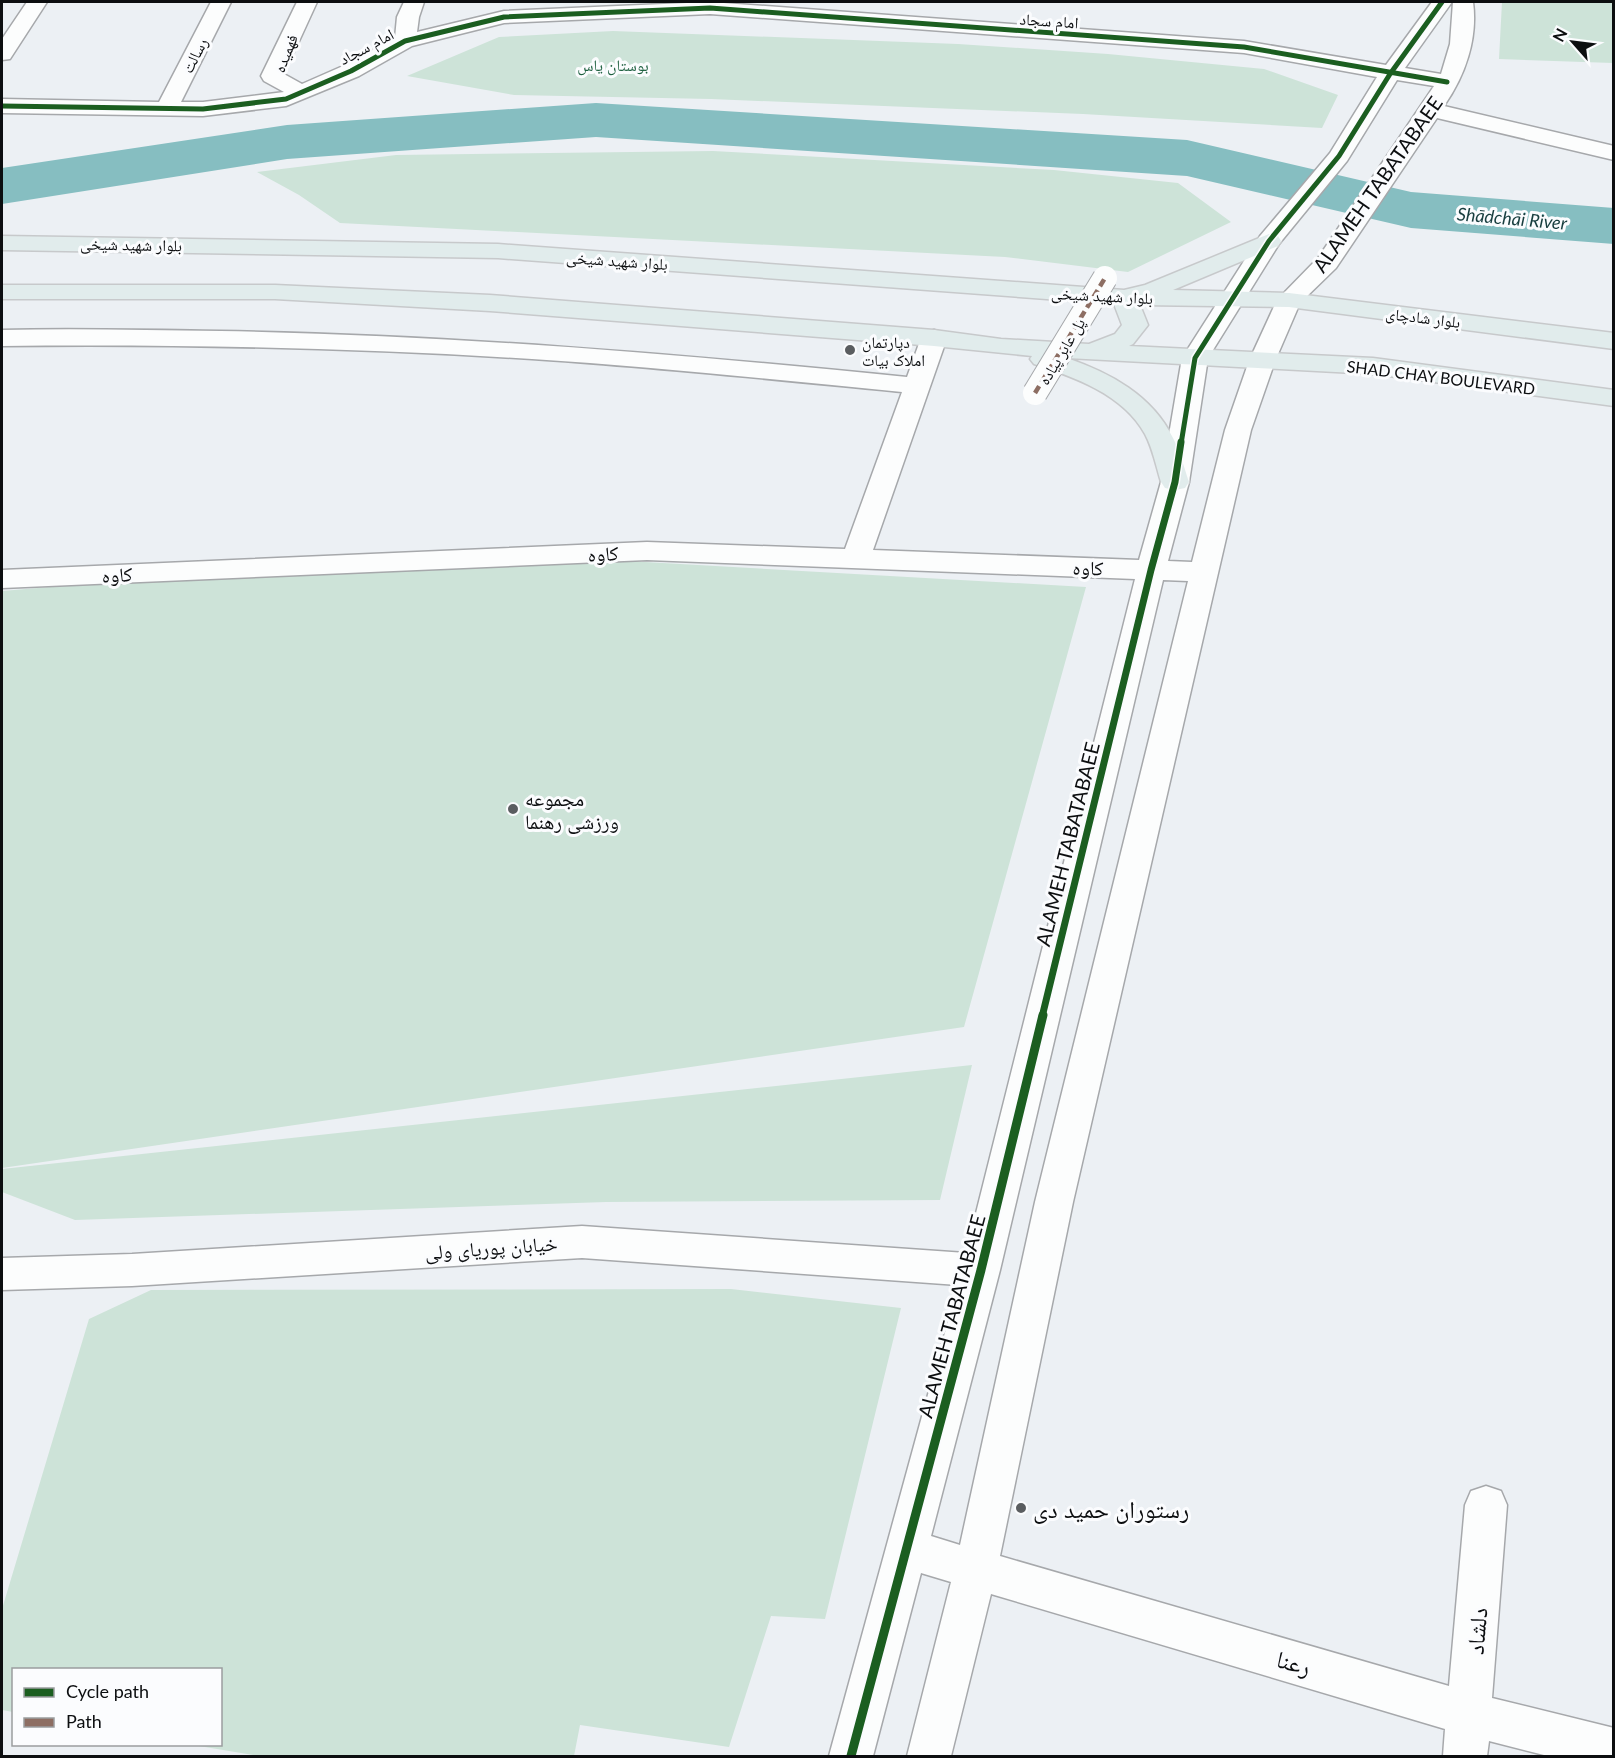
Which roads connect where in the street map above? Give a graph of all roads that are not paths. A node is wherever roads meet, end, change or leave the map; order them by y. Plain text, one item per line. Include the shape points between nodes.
1 (37, 2) edge
2 (221, 2) edge
3 (307, 2) edge
4 (414, 2) edge
5 (1442, 2) edge
6 (1463, 2) edge
7 (710, 5) edge
8 (609, 6) edge
9 (506, 9) edge
10 (405, 41) junction
11 (2, 52) edge
12 (1390, 74) junction
13 (1447, 82) junction
14 (301, 93) junction
15 (2, 106) edge
16 (166, 109) junction
17 (1431, 110) junction
18 (1614, 153) edge
19 (1269, 242) junction
20 (2, 243) edge
21 (1105, 278) dead end
22 (2, 292) edge
23 (1124, 297) junction
24 (1231, 299) junction
25 (1289, 300) junction
26 (2, 338) edge
27 (934, 338) junction
28 (1614, 341) edge
29 (1000, 347) junction
30 (1093, 351) junction
31 (1196, 358) junction
32 (1263, 362) junction
33 (917, 386) junction
34 (1035, 393) dead end
35 (1614, 398) edge
36 (1175, 482) junction
37 (856, 559) junction
38 (1151, 570) junction
39 (1204, 572) junction
40 (2, 579) edge
41 (981, 1270) junction
42 (2, 1274) edge
43 (1486, 1505) dead end
44 (907, 1549) junction
45 (976, 1568) junction
46 (1469, 1714) junction
47 (1614, 1751) edge
48 (851, 1756) edge
49 (929, 1756) edge
50 (1465, 1756) edge

1 - 11 street
2 - 16 street, رسالت
3 - 14 street, فهمیده via 272,76
4 - 10 street
5 - 12 street, ALAMEH TABATABAEE
6 - 13 street, ALAMEH TABATABAEE via 1461,44
7 - 8 street, امام سجاد
7 - 12 street, امام سجاد via 1244,48
8 - 9 street, امام سجاد
9 - 10 street, امام سجاد
10 - 14 street, امام سجاد
12 - 13 street, امام سجاد
12 - 19 street, ALAMEH TABATABAEE via 1339,156
13 - 17 street, ALAMEH TABATABAEE
14 - 16 street, امام سجاد via 286,99 203,109
15 - 16 street, امام سجاد
17 - 18 street
17 - 25 street, ALAMEH TABATABAEE via 1327,262
19 - 23 main road via 1153,290
19 - 24 street, ALAMEH TABATABAEE
20 - 23 main road, بلوار شهید شیخی via 498,251
21 - 34 street, پل عابر پیاده, bridge
22 - 27 main road via 275,292 490,303
23 - 24 main road, بلوار شهید شیخی
23 - 30 main road via 1135,325 1124,339
24 - 25 main road, بلوار شادچای
24 - 31 street, ALAMEH TABATABAEE
25 - 28 main road, بلوار شادچای
25 - 32 street, ALAMEH TABATABAEE
26 - 33 street via 116,337 477,348 702,364
27 - 29 main road
27 - 33 street
29 - 30 main road
29 - 36 main road via 1062,364 1103,381 1134,405 1156,430
30 - 31 main road
31 - 32 main road, SHAD CHAY BOULEVARD
31 - 36 street, ALAMEH TABATABAEE
32 - 35 main road, SHAD CHAY BOULEVARD via 1373,366
32 - 39 street, ALAMEH TABATABAEE via 1238,430
33 - 37 street
36 - 38 street, ALAMEH TABATABAEE
37 - 38 street, کاوه
37 - 40 street, کاوه via 647,551
38 - 39 street, کاوه
38 - 41 street, ALAMEH TABATABAEE
39 - 45 street, ALAMEH TABATABAEE via 1054,1202
41 - 42 street, خیابان پوریای ولی via 582,1242 132,1270
41 - 44 street, ALAMEH TABATABAEE
43 - 46 street, دلشاد
44 - 45 street, رعنا
44 - 48 street, ALAMEH TABATABAEE
45 - 46 street, رعنا
45 - 49 street, ALAMEH TABATABAEE
46 - 47 street, رعنا
46 - 50 street, دلشاد

